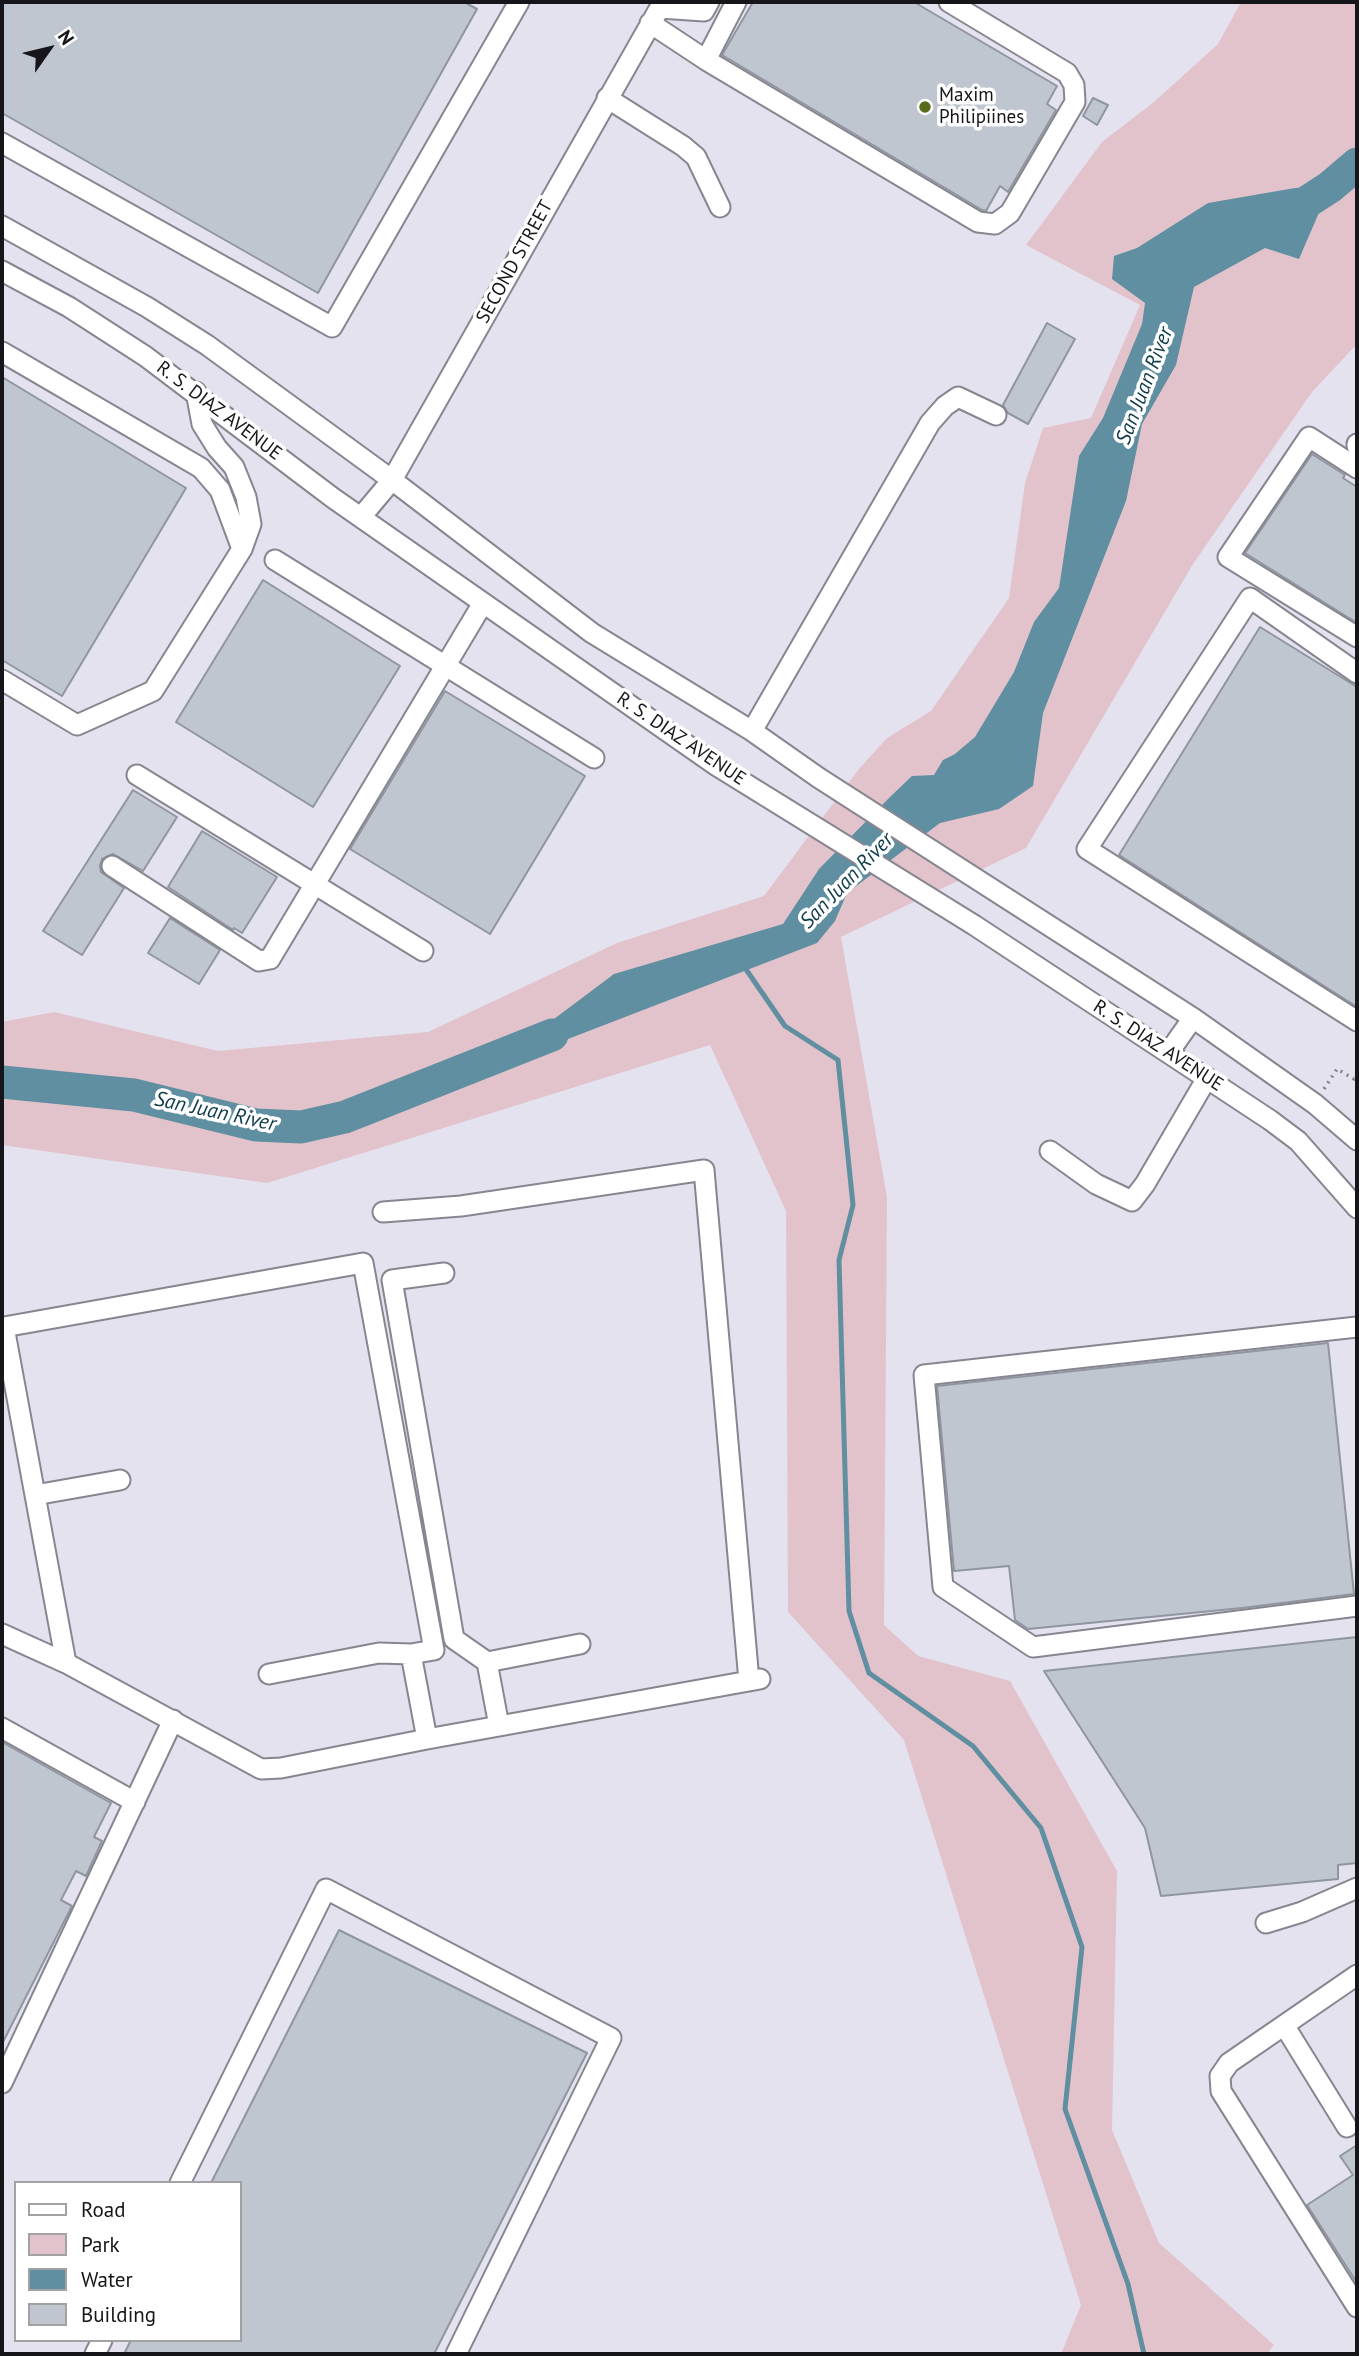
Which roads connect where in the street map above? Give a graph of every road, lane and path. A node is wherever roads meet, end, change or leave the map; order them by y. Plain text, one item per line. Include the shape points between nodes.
1 (519, 2) edge
2 (709, 2) edge
3 (736, 2) edge
4 (949, 2) edge
5 (658, 11) edge
6 (706, 60) junction
7 (607, 98) junction
8 (2, 144) edge
9 (720, 207) dead end
10 (2, 226) edge
11 (2, 271) edge
12 (2, 352) edge
13 (195, 392) junction
14 (996, 415) dead end
15 (1357, 468) edge
16 (392, 480) junction
17 (361, 517) junction
18 (242, 549) junction
19 (275, 560) dead end
20 (483, 603) junction
21 (1357, 637) edge
22 (445, 667) junction
23 (1357, 673) edge
24 (2, 680) edge
25 (752, 731) junction
26 (594, 758) dead end
27 (137, 775) dead end
28 (112, 866) dead end
29 (314, 885) junction
30 (423, 951) dead end
31 (1193, 1018) junction
32 (1357, 1021) edge
33 (1169, 1052) junction
34 (1357, 1073) edge
35 (1207, 1078) junction
36 (1315, 1104) junction
37 (1357, 1140) edge
38 (1050, 1151) dead end
39 (1357, 1208) edge
40 (383, 1212) dead end
41 (444, 1273) dead end
42 (1357, 1327) edge
43 (120, 1480) dead end
44 (35, 1495) junction
45 (1357, 1606) edge
46 (2, 1634) edge
47 (580, 1644) dead end
48 (411, 1654) junction
49 (488, 1662) junction
50 (66, 1663) junction
51 (269, 1674) dead end
52 (173, 1720) junction
53 (499, 1726) junction
54 (2, 1728) edge
55 (427, 1739) junction
56 (135, 1802) junction
57 (1357, 1888) edge
58 (1266, 1923) dead end
59 (1357, 1975) edge
60 (1284, 2025) junction
61 (2, 2083) edge
62 (1347, 2127) dead end
63 (181, 2181) edge
64 (1357, 2307) edge
65 (456, 2354) edge

1 - 8 street via 332,327
2 - 5 street via 704,12
3 - 6 street
4 - 6 street via 1067,73 1074,85 1075,102 1010,213 995,224 978,222
5 - 6 street
5 - 7 street, SECOND STREET
7 - 9 street via 683,146 695,158
7 - 16 street, SECOND STREET
10 - 16 street, R. S. DIAZ AVENUE via 207,345
11 - 13 street, R. S. DIAZ AVENUE via 107,330
12 - 18 street via 201,468 220,490
13 - 17 street, R. S. DIAZ AVENUE
13 - 18 street via 202,424 234,467 246,497 251,524
14 - 25 street via 958,397 930,423
15 - 21 street via 1309,437 1228,557
16 - 17 street, SECOND STREET
16 - 25 street, R. S. DIAZ AVENUE via 592,633
17 - 20 street, R. S. DIAZ AVENUE
18 - 24 street via 153,691 77,725
19 - 22 street
20 - 22 street
20 - 33 street, R. S. DIAZ AVENUE via 717,766
22 - 26 street
22 - 29 street
23 - 32 street via 1250,598 1087,849
25 - 31 street, R. S. DIAZ AVENUE
27 - 29 street
28 - 29 street via 259,961 270,959
29 - 30 street
31 - 33 street
31 - 36 street, R. S. DIAZ AVENUE
33 - 35 street, R. S. DIAZ AVENUE
34 - 36 path via 1353,1079 1337,1069
35 - 38 street via 1132,1201 1096,1184
35 - 39 street, R. S. DIAZ AVENUE via 1298,1141
36 - 37 street, R. S. DIAZ AVENUE
40 - 53 street via 461,1206 704,1170 754,1680
41 - 49 street via 392,1280 454,1639
42 - 45 street via 924,1374 943,1587 1033,1647
43 - 44 street
44 - 48 street via 4,1327 363,1263 434,1650
44 - 50 street
46 - 50 street
47 - 49 street
48 - 51 street via 379,1653
48 - 55 street
49 - 53 street
50 - 52 street
52 - 55 street via 261,1769
52 - 56 street
53 - 55 street
54 - 56 street
56 - 61 street
57 - 58 street
59 - 60 street
60 - 62 street
60 - 64 street via 1229,2063 1220,2076 1220,2091
63 - 65 street via 326,1889 611,2038

